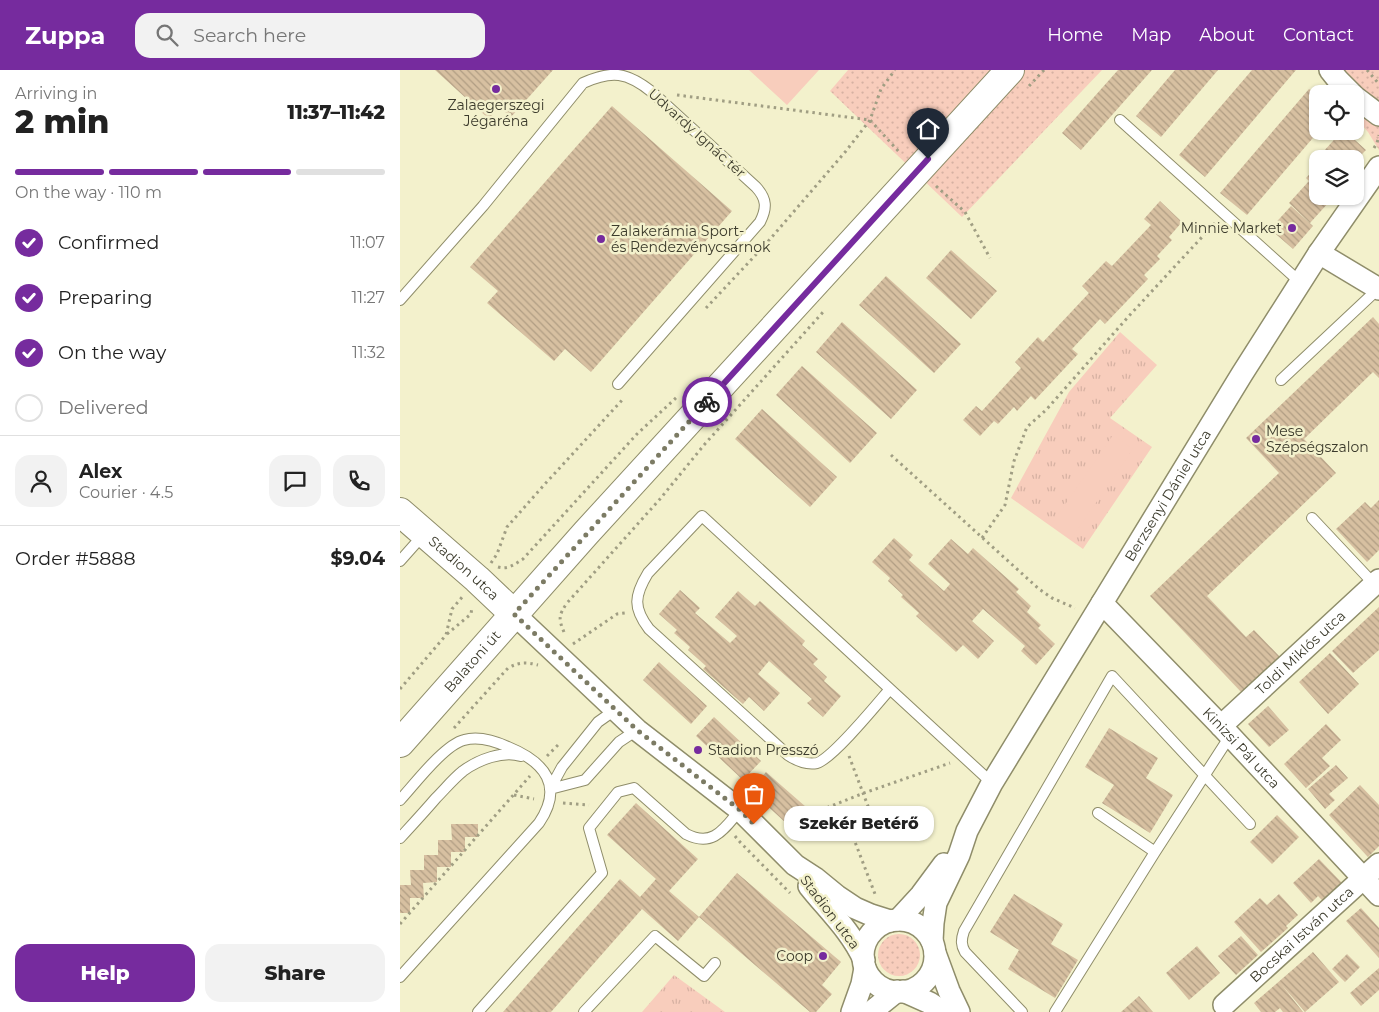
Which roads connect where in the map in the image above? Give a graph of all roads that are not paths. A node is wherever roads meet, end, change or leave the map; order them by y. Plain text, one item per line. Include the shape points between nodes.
1 (1330, 70) edge
2 (1018, 79) edge
3 (1343, 85) edge
4 (1364, 105) edge
5 (1379, 115) edge
6 (1120, 120) dead end
7 (1379, 167) edge
8 (1318, 253) junction
9 (1300, 282) junction
10 (1378, 289) edge
11 (400, 300) edge
12 (1282, 380) dead end
13 (618, 384) dead end
14 (400, 512) edge
15 (1312, 518) dead end
16 (424, 533) junction
17 (400, 561) edge
18 (1377, 582) edge
19 (1098, 609) junction
20 (514, 614) junction
21 (890, 689) junction
22 (615, 710) junction
23 (637, 730) junction
24 (1226, 731) junction
25 (400, 743) edge
26 (528, 758) junction
27 (1204, 775) junction
28 (992, 784) junction
29 (550, 789) junction
30 (400, 800) edge
31 (740, 810) junction
32 (1098, 813) dead end
33 (1250, 824) dead end
34 (968, 831) junction
35 (400, 838) edge
36 (1155, 852) junction
37 (1379, 864) edge
38 (796, 866) junction
39 (1363, 878) junction
40 (1379, 895) edge
41 (894, 921) junction
42 (933, 947) junction
43 (716, 963) dead end
44 (864, 964) junction
45 (400, 977) edge
46 (900, 991) junction
47 (1224, 1005) dead end
48 (478, 1012) edge
49 (584, 1012) edge
50 (852, 1012) edge
51 (871, 1012) edge
52 (944, 1012) edge
53 (959, 1012) edge
54 (1022, 1012) edge
55 (1055, 1012) edge

1 - 3 street
2 - 20 main road, Balatoni út
4 - 5 street
6 - 9 lane
7 - 8 street, Berzsenyi Dániel utca
8 - 9 street, Berzsenyi Dániel utca
8 - 10 street
9 - 19 street, Berzsenyi Dániel utca
10 - 12 lane
11 - 13 lane, Udvardy Ignác tér via 583,83 598,72 626,72 762,193 765,212 760,222
14 - 16 main road, Stadion utca
15 - 18 lane
16 - 17 lane
16 - 20 main road, Stadion utca via 484,571
18 - 24 street, Toldi Miklós utca
19 - 24 street, Kinizsi Pál utca
19 - 28 street, Berzsenyi Dániel utca
20 - 22 street, Stadion utca
20 - 25 main road, Balatoni út
21 - 21 lane via 702,516 648,573 642,584 638,594 638,612 650,629 796,760 804,763 824,760
21 - 28 lane
22 - 23 street, Stadion utca
22 - 29 lane via 598,722 562,767
23 - 29 lane via 619,742 585,780
23 - 31 street, Stadion utca
24 - 27 lane
24 - 39 street, Kinizsi Pál utca
26 - 29 lane via 544,771
26 - 30 lane via 499,743 474,738 464,740 437,759
26 - 35 lane via 505,754 465,770
27 - 33 lane
27 - 36 lane
27 - 54 lane via 1112,676 962,937 965,952
28 - 34 street, Berzsenyi Dániel utca
29 - 45 lane via 550,801 539,823
31 - 38 street, Stadion utca
31 - 48 lane via 723,831 700,839 686,834 634,788 618,792 589,828 602,873
32 - 36 lane
34 - 41 street, Berzsenyi Dániel utca via 921,895
34 - 42 street, Berzsenyi Dániel utca via 936,903 932,923
36 - 55 lane
37 - 39 street, Bocskai István utca
38 - 41 street, Stadion utca via 855,908
38 - 44 street, Stadion utca via 853,940
39 - 40 street, Kinizsi Pál utca
39 - 47 street, Bocskai István utca
41 - 42 street via 915,924 925,931
41 - 44 street via 878,928 868,939
42 - 46 street via 933,967 926,978 916,987
42 - 53 street
43 - 49 lane via 704,976 655,936
44 - 46 street via 874,982 888,990
44 - 50 street via 862,984
46 - 51 street
46 - 52 street via 930,1002

